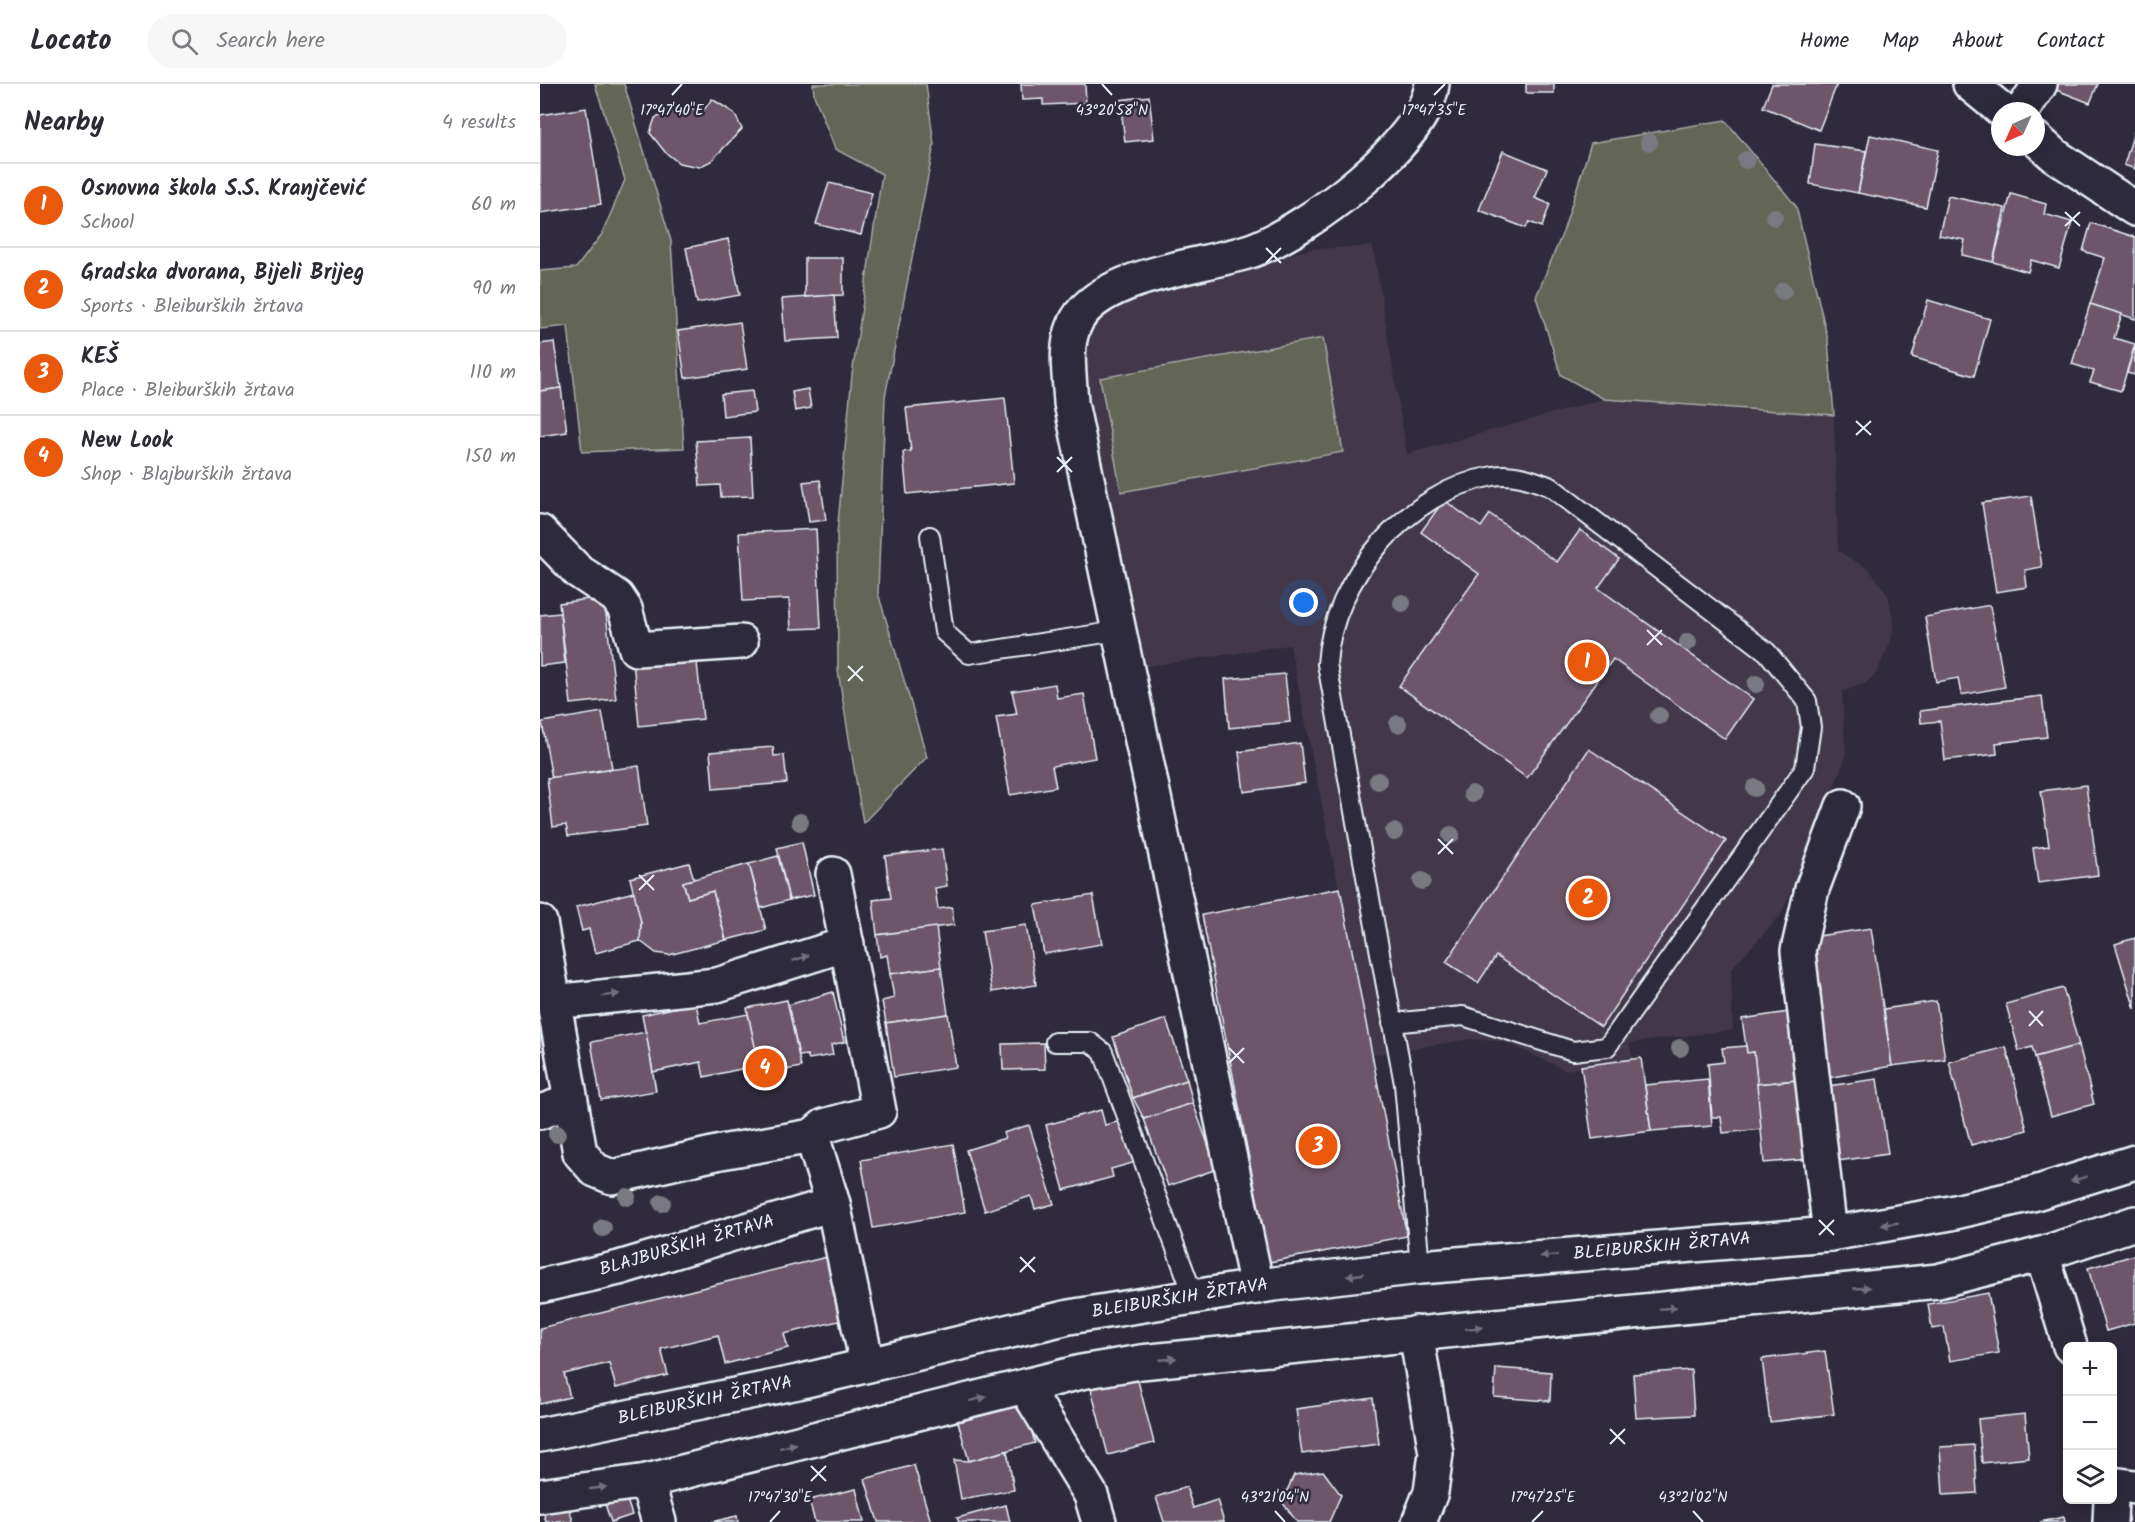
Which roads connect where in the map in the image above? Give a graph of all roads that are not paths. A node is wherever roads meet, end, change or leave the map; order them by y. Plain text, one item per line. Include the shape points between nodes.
1 (1432, 84) edge
2 (1970, 84) edge
3 (2040, 84) edge
4 (1992, 102) edge
5 (2028, 102) edge
6 (2045, 147) edge
7 (2135, 209) edge
8 (540, 532) edge
9 (930, 536) dead end
10 (1118, 631) junction
11 (741, 642) dead end
12 (1843, 806) dead end
13 (833, 874) dead end
14 (540, 922) edge
15 (847, 944) junction
16 (553, 1002) junction
17 (1392, 1023) junction
18 (1054, 1042) dead end
19 (555, 1107) edge
20 (813, 1136) junction
21 (2135, 1162) edge
22 (833, 1204) junction
23 (2135, 1223) edge
24 (1830, 1234) junction
25 (2042, 1254) junction
26 (1420, 1267) junction
27 (540, 1286) edge
28 (1257, 1287) junction
29 (1194, 1297) junction
30 (1416, 1334) junction
31 (2068, 1342) edge
32 (867, 1364) junction
33 (1026, 1388) junction
34 (540, 1435) edge
35 (647, 1481) junction
36 (2117, 1485) edge
37 (2135, 1487) edge
38 (540, 1496) edge
39 (2111, 1504) edge
40 (659, 1522) edge
41 (1099, 1522) edge
42 (1419, 1522) edge
43 (2110, 1522) edge

1 - 10 street via 1409,134 1359,183 1303,224 1254,250 1128,281 1092,303 1074,325 1068,354 1071,403
2 - 4 street
3 - 5 street
6 - 7 street
8 - 11 street via 578,571 617,597 625,609 636,649
9 - 10 lane via 944,632 969,654
10 - 28 street
12 - 24 street via 1812,890 1798,951
13 - 15 street
14 - 16 street
16 -> 15 street via 717,985
15 - 20 street via 879,1111 824,1126
16 - 19 street
17 - 17 lane via 1327,664 1328,647 1348,591 1375,549 1417,507 1446,492 1494,476 1523,477 1551,487 1767,652 1807,701 1811,727 1805,768 1607,1047 1573,1052 1463,1016
17 - 26 lane via 1404,1084
18 - 29 lane via 1090,1042 1103,1052
19 - 20 street via 580,1153 595,1170 612,1177
20 - 22 street
21 -> 24 street, BLEIBURŠKIH ŽRTAVA via 1963,1211
22 - 27 street, BLAJBURŠKIH ŽRTAVA via 619,1268
22 - 32 street
23 - 25 street
24 -> 26 street, BLEIBURŠKIH ŽRTAVA
30 -> 25 street via 1938,1281
25 - 31 street
26 -> 28 street, BLEIBURŠKIH ŽRTAVA
28 - 29 street, BLEIBURŠKIH ŽRTAVA
29 - 32 street, BLEIBURŠKIH ŽRTAVA via 1069,1317
33 -> 30 street via 1081,1372 1141,1362
30 - 42 street via 1436,1453 1431,1492
32 - 34 street, BLEIBURŠKIH ŽRTAVA
35 -> 33 street
33 - 41 street via 1091,1495
38 -> 35 street
35 - 40 street
36 - 37 street
39 - 43 street

